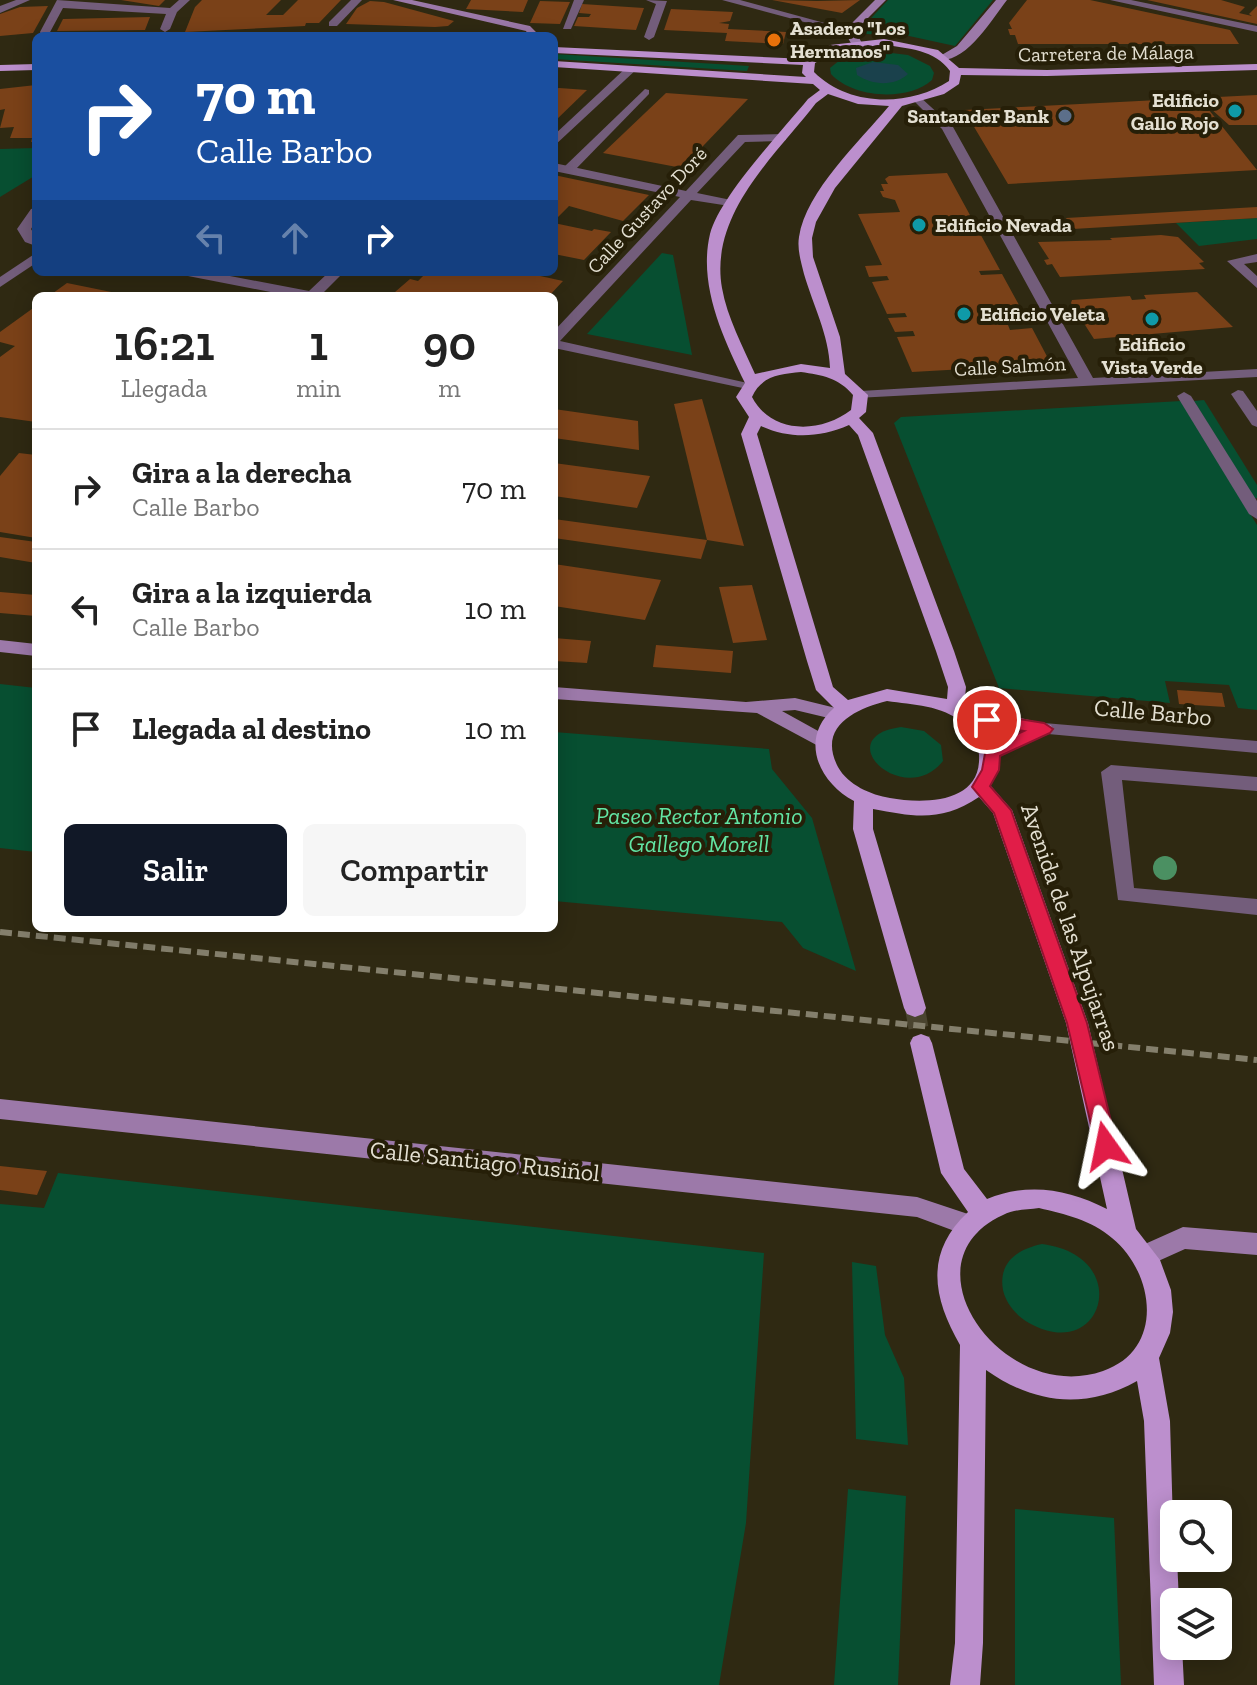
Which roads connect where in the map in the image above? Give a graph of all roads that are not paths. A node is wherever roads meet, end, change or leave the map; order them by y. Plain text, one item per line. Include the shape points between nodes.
1 (25, 0) edge
2 (185, 0) edge
3 (357, 0) edge
4 (398, 0) edge
5 (579, 0) edge
6 (651, 0) edge
7 (727, 0) edge
8 (881, 0) edge
9 (1002, 0) edge
10 (1115, 0) edge
11 (662, 1) edge
12 (61, 2) edge
13 (416, 2) edge
14 (0, 10) edge
15 (172, 11) junction
16 (333, 24) dead end
17 (567, 27) dead end
18 (165, 29) dead end
19 (1257, 29) edge
20 (849, 31) junction
21 (45, 32) dead end
22 (532, 32) edge
23 (649, 37) dead end
24 (856, 43) junction
25 (558, 50) edge
26 (24, 54) dead end
27 (0, 55) edge
28 (944, 58) junction
29 (809, 62) junction
30 (558, 64) edge
31 (32, 67) edge
32 (1257, 67) edge
33 (0, 68) edge
34 (632, 68) junction
35 (956, 71) junction
36 (813, 81) junction
37 (827, 90) junction
38 (645, 92) dead end
39 (919, 100) junction
40 (899, 102) junction
41 (782, 137) junction
42 (558, 138) edge
43 (561, 168) edge
44 (687, 195) junction
45 (731, 204) junction
46 (32, 218) edge
47 (32, 240) edge
48 (1257, 258) edge
49 (32, 260) edge
50 (209, 276) edge
51 (333, 276) edge
52 (0, 283) edge
53 (1257, 284) edge
54 (291, 292) edge
55 (316, 292) edge
56 (558, 338) edge
57 (558, 343) edge
58 (1257, 373) edge
59 (838, 375) junction
60 (1087, 381) junction
61 (750, 384) junction
62 (1238, 394) dead end
63 (861, 395) junction
64 (1184, 396) dead end
65 (757, 417) junction
66 (851, 419) junction
67 (1257, 422) edge
68 (1257, 514) edge
69 (0, 646) edge
70 (32, 650) edge
71 (558, 693) edge
72 (764, 709) junction
73 (842, 711) junction
74 (963, 714) junction
75 (1044, 729) junction
76 (822, 742) junction
77 (1257, 747) edge
78 (992, 753) junction
79 (1257, 784) edge
80 (981, 787) junction
81 (864, 798) junction
82 (1257, 907) edge
83 (915, 1008) tunnel mouth
84 (921, 1043) tunnel mouth
85 (0, 1109) edge
86 (976, 1219) junction
87 (1125, 1233) junction
88 (1257, 1244) edge
89 (1145, 1256) junction
90 (973, 1344) junction
91 (1146, 1357) junction
92 (965, 1685) edge
93 (1169, 1685) edge

1 - 14 street
2 - 15 street
3 - 16 street
4 - 13 street
5 - 17 street
6 - 11 street
7 - 20 street
8 - 20 street
9 - 28 street via 961,48
10 - 19 street
11 - 23 street
12 - 15 street
12 - 21 street
13 - 22 street
15 - 18 street
20 - 24 street
24 - 28 main road via 910,46
24 - 29 main road via 828,50
25 - 29 main road
26 - 27 main road
28 - 35 main road
29 - 36 main road
30 - 34 main road
31 - 33 main road
32 - 35 main road, Carretera de Málaga
34 - 36 main road
34 - 42 street
35 - 39 main road via 955,82 945,91
36 - 37 main road
37 - 40 main road via 859,100
37 - 41 main road
38 - 43 street
39 - 40 main road
39 - 60 street via 947,127
40 - 59 main road via 817,207 805,238 810,272 839,357
41 - 44 street, Calle Gustavo Doré via 742,138
41 - 45 main road
43 - 44 street
44 - 45 street
44 - 56 street, Calle Gustavo Doré
45 - 61 main road via 717,234 715,287
46 - 47 street via 24,229
48 - 53 street via 1234,261
49 - 52 street
50 - 54 street
51 - 55 street
57 - 61 street
58 - 60 street, Calle Salmón
59 - 61 main road via 801,368 765,374
59 - 63 main road
60 - 63 street, Calle Salmón
61 - 65 main road via 744,397
62 - 67 street
63 - 66 main road
64 - 68 street
65 - 66 main road via 805,431
65 - 73 main road via 749,434 825,690
66 - 74 main road via 865,433
69 - 70 street
71 - 72 street
72 - 73 street via 795,704
72 - 76 street
73 - 74 main road via 887,695 911,695
73 - 76 main road
74 - 75 street, Calle Barbo
74 - 78 main road via 985,735
75 - 77 street, Calle Barbo
75 - 78 street, Calle Barbo
76 - 81 main road via 828,767
78 - 80 main road
79 - 82 street via 1111,772 1125,895
80 - 81 main road via 941,807 915,810
80 - 87 main road, Avenida de las Alpujarras via 1002,810 1077,1023
81 - 83 main road via 863,829
84 - 86 main road via 953,1173
85 - 86 street, Calle Santiago Rusiñol via 917,1207
86 - 87 main road via 1009,1202 1039,1198 1070,1203
86 - 90 main road via 952,1251 947,1281 954,1314
87 - 89 main road
88 - 89 street via 1183,1238
89 - 91 main road via 1158,1282 1162,1308 1159,1334
90 - 91 main road via 1030,1382 1063,1390 1096,1387 1124,1376
90 - 92 main road
91 - 93 main road via 1157,1421

